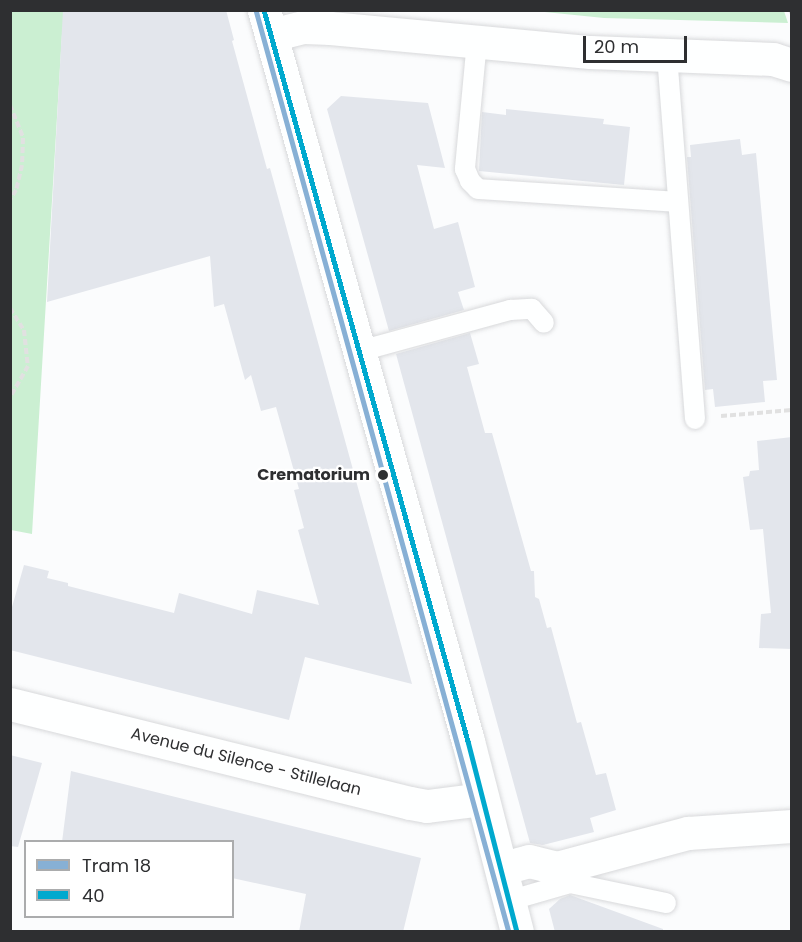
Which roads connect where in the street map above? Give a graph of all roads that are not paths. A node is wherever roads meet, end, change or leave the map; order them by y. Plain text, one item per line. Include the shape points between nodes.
1 (267, 23) edge
2 (477, 41) junction
3 (667, 55) junction
4 (792, 65) edge
5 (677, 202) junction
6 (544, 322) dead end
7 (360, 351) junction
8 (695, 419) road end
9 (10, 704) edge
10 (482, 799) junction
11 (792, 826) edge
12 (518, 864) dead end
13 (666, 903) dead end
14 (512, 916) edge

1 - 2 street
1 - 7 street
2 - 3 street
2 - 5 lane via 465,170 478,189
3 - 4 street via 773,59
3 - 5 lane
5 - 8 lane
6 - 7 lane via 532,309 510,310
7 - 10 street
9 - 10 street, Avenue du Silence - Stillelaan via 410,803 427,806
10 - 14 street
11 - 12 street via 688,833 557,868 529,861
13 - 14 lane via 570,883

